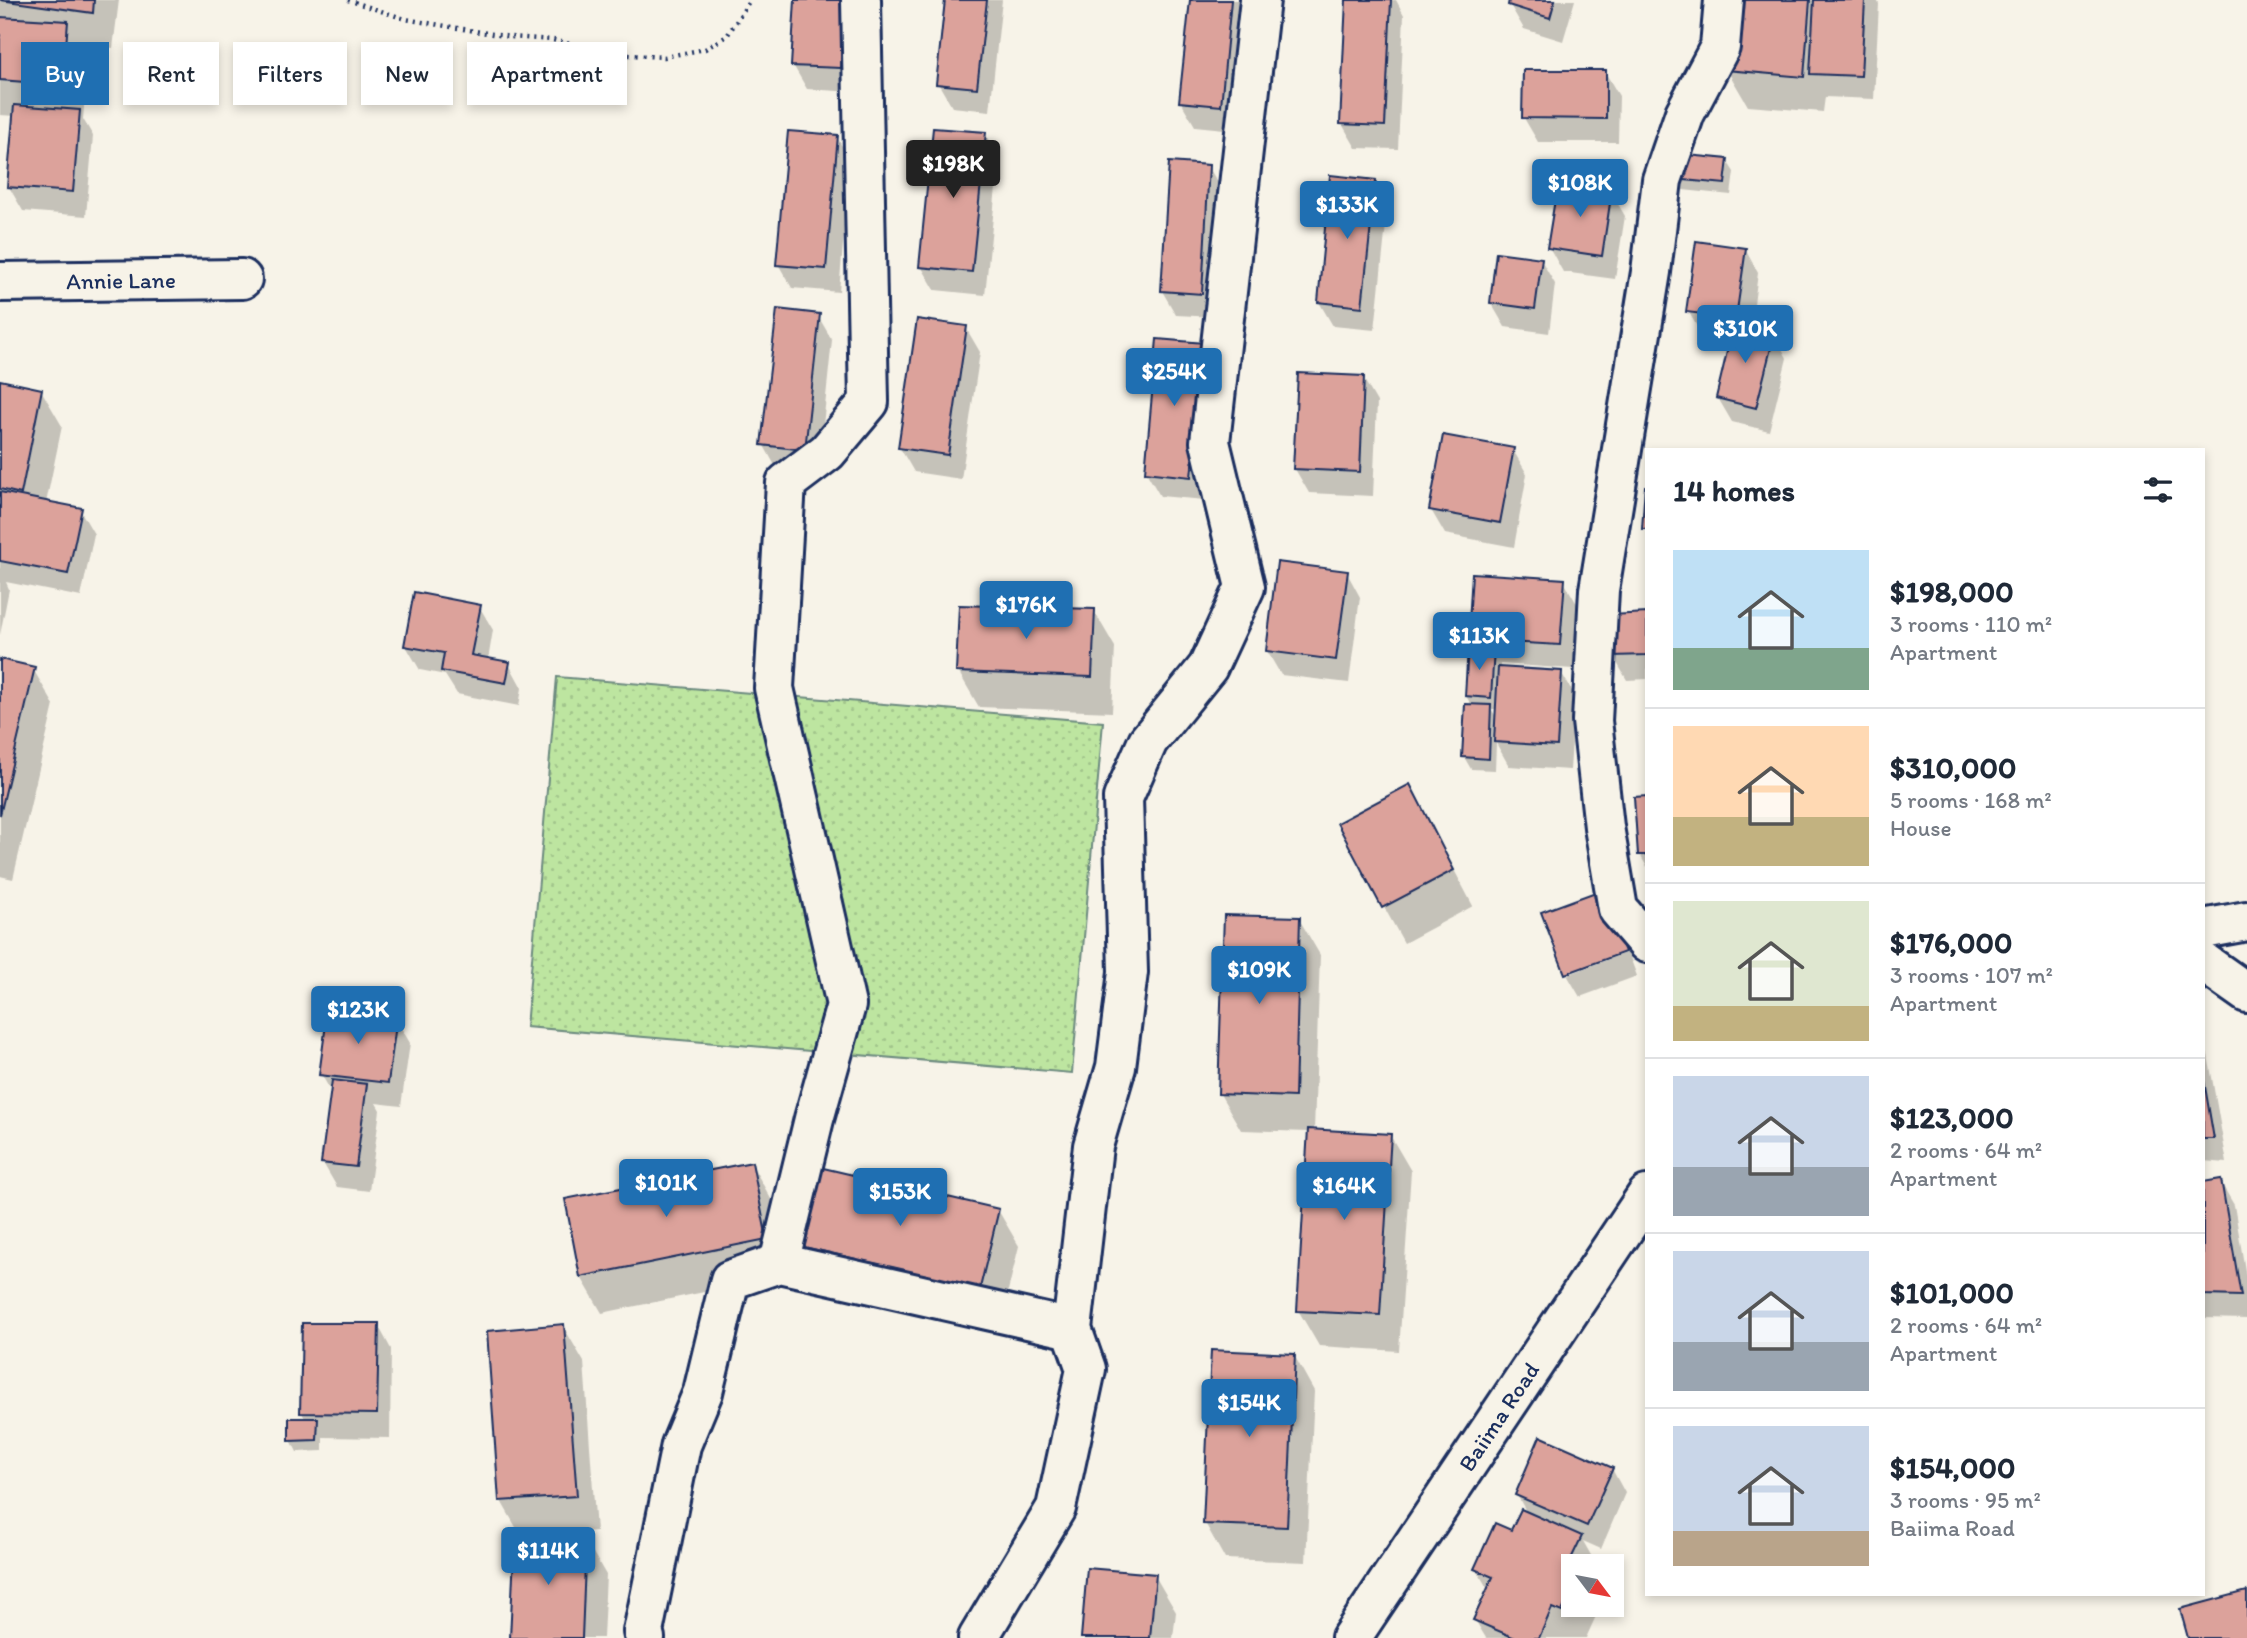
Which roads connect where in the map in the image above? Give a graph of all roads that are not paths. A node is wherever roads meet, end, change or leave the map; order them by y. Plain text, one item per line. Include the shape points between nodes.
1 (861, 0) edge
2 (1260, 0) edge
3 (1724, 0) edge
4 (242, 279) dead end
5 (0, 282) edge
6 (2247, 921) edge
7 (2205, 929) edge
8 (1645, 941) edge
9 (2205, 963) edge
10 (2247, 993) edge
11 (1645, 1198) edge
12 (779, 1263) junction
13 (1072, 1329) junction
14 (645, 1638) edge
15 (978, 1638) edge
16 (1351, 1638) edge

1 - 12 street via 869,402 827,452 786,484 774,688 846,1005
2 - 13 street via 1210,442 1245,587 1208,667 1148,741 1124,798 1128,972 1116,1067 1093,1146
3 - 8 street via 1720,47 1685,113 1662,180 1599,590 1592,721 1604,827 1618,909
4 - 5 street, Annie Lane
6 - 7 street
9 - 10 street
11 - 16 street, Baiima Road
12 - 13 street
12 - 14 street via 730,1280 703,1392 681,1445
13 - 15 street via 1086,1369 1056,1508

